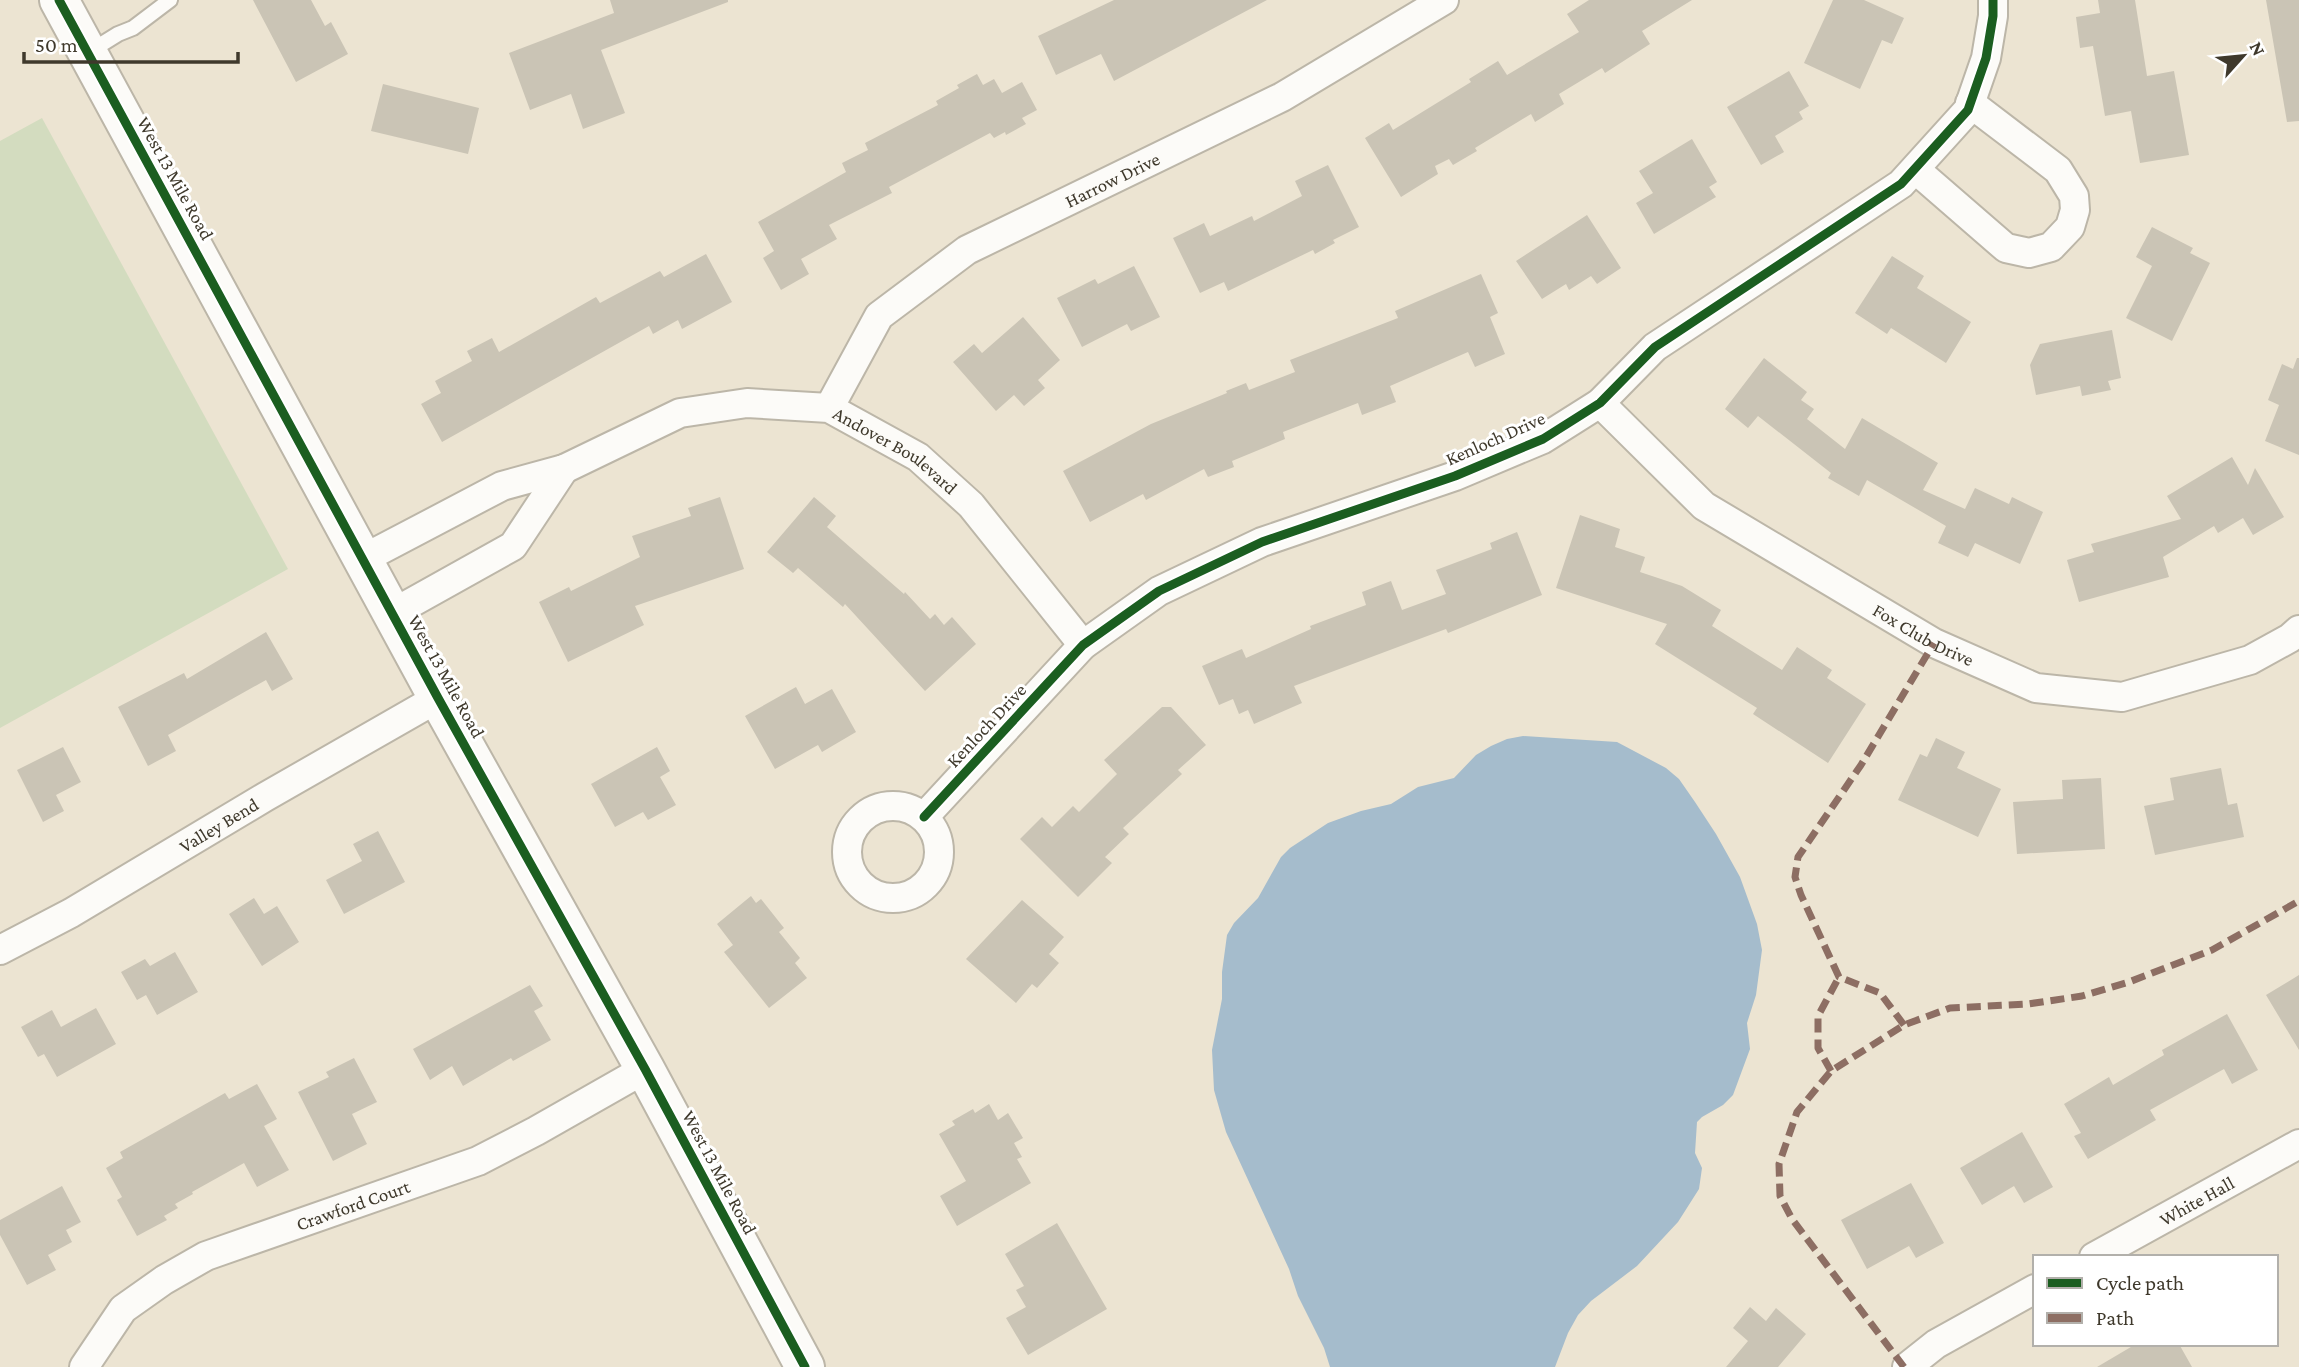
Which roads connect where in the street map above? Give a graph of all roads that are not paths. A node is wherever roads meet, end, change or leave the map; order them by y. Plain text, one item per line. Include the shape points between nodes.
1 (59, 0) edge
2 (170, 0) edge
3 (1444, 0) edge
4 (1993, 0) edge
5 (88, 53) junction
6 (1970, 103) junction
7 (1916, 170) junction
8 (1600, 403) junction
9 (829, 408) junction
10 (564, 468) junction
11 (363, 559) junction
12 (393, 613) junction
13 (2299, 630) edge
14 (1083, 645) junction
15 (438, 698) junction
16 (924, 817) dead end
17 (0, 950) edge
18 (645, 1069) junction
19 (2299, 1144) edge
20 (2098, 1255) edge
21 (2033, 1290) edge
22 (84, 1367) edge
23 (805, 1367) edge
24 (1907, 1367) edge

1 - 5 street, West 13 Mile Road
2 - 5 lane
3 - 9 street, Harrow Drive via 1282,97 967,250 879,316
4 - 6 street, Kenloch Drive via 1986,58
5 - 11 street, West 13 Mile Road
6 - 7 street, Kenloch Drive
6 - 7 street via 2058,170 2074,196 2070,227 2051,247 2029,253 2006,248
7 - 8 street, Kenloch Drive via 1655,346
8 - 13 street, Fox Club Drive via 1704,506 1934,643 2036,688 2122,697 2250,660
8 - 14 street, Kenloch Drive via 1543,439 1455,476 1251,548 1159,591
9 - 10 street, Andover Boulevard via 747,403 680,412
9 - 14 street, Andover Boulevard via 918,457 971,505
10 - 11 street, Andover Boulevard via 502,486
10 - 12 street via 513,546
11 - 12 street, West 13 Mile Road
12 - 15 street, West 13 Mile Road
14 - 16 street, Kenloch Drive
15 - 17 street, Valley Bend
15 - 18 street, West 13 Mile Road
18 - 22 street, Crawford Court via 478,1161 206,1256 123,1309
18 - 23 street, West 13 Mile Road
19 - 20 street, White Hall
21 - 24 street via 1936,1343

